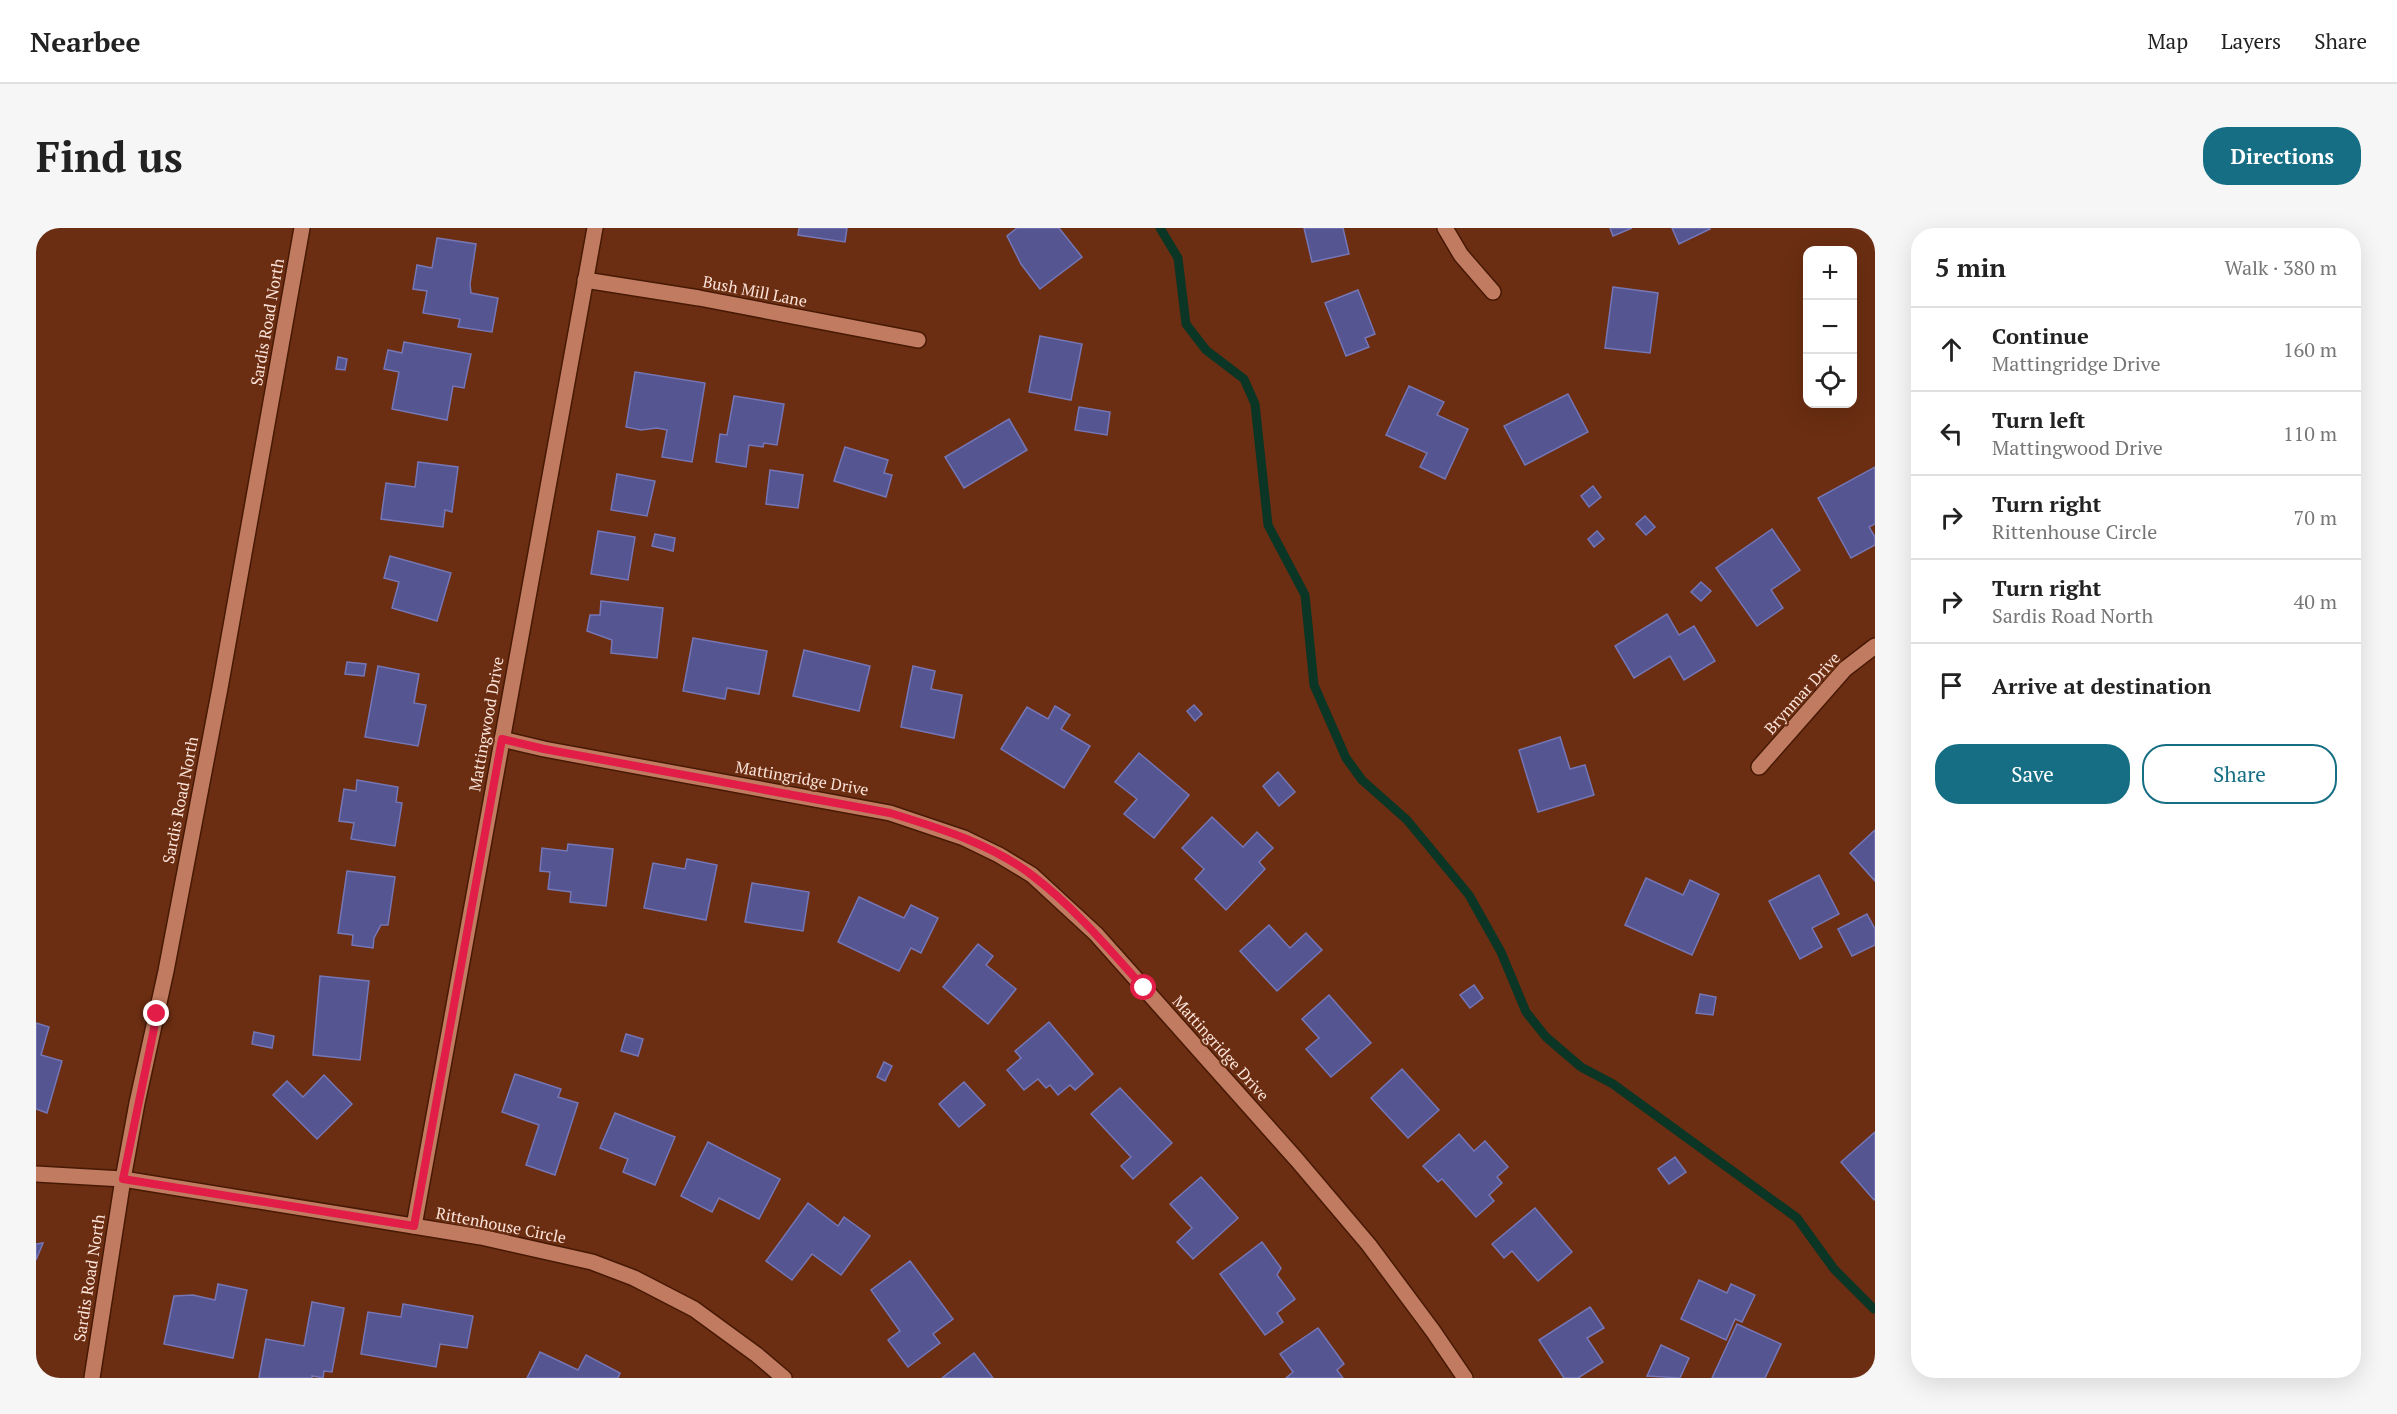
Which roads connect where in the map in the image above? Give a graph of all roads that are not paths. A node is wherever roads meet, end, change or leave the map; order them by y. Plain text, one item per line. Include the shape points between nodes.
1 (302, 228) edge
2 (595, 228) edge
3 (1445, 228) edge
4 (585, 280) junction
5 (1493, 292) dead end
6 (918, 340) dead end
7 (1875, 646) edge
8 (502, 739) junction
9 (1759, 767) dead end
10 (36, 1173) edge
11 (123, 1179) junction
12 (414, 1226) junction
13 (92, 1378) edge
14 (784, 1378) edge
15 (1465, 1378) edge

1 - 11 street, Sardis Road North via 206,759
2 - 4 street, Mattingwood Drive
3 - 5 street via 1461,255
4 - 6 street, Bush Mill Lane
4 - 8 street, Mattingwood Drive
7 - 9 street, Brynmar Drive via 1845,669
8 - 12 street, Mattingwood Drive
8 - 15 street, Mattingridge Drive via 890,813 964,838 1032,875 1096,934 1297,1160 1369,1245
10 - 11 street, Rittenhouse Circle
11 - 12 street, Rittenhouse Circle
11 - 13 street, Sardis Road North
12 - 14 street, Rittenhouse Circle via 592,1262 634,1278 694,1309

